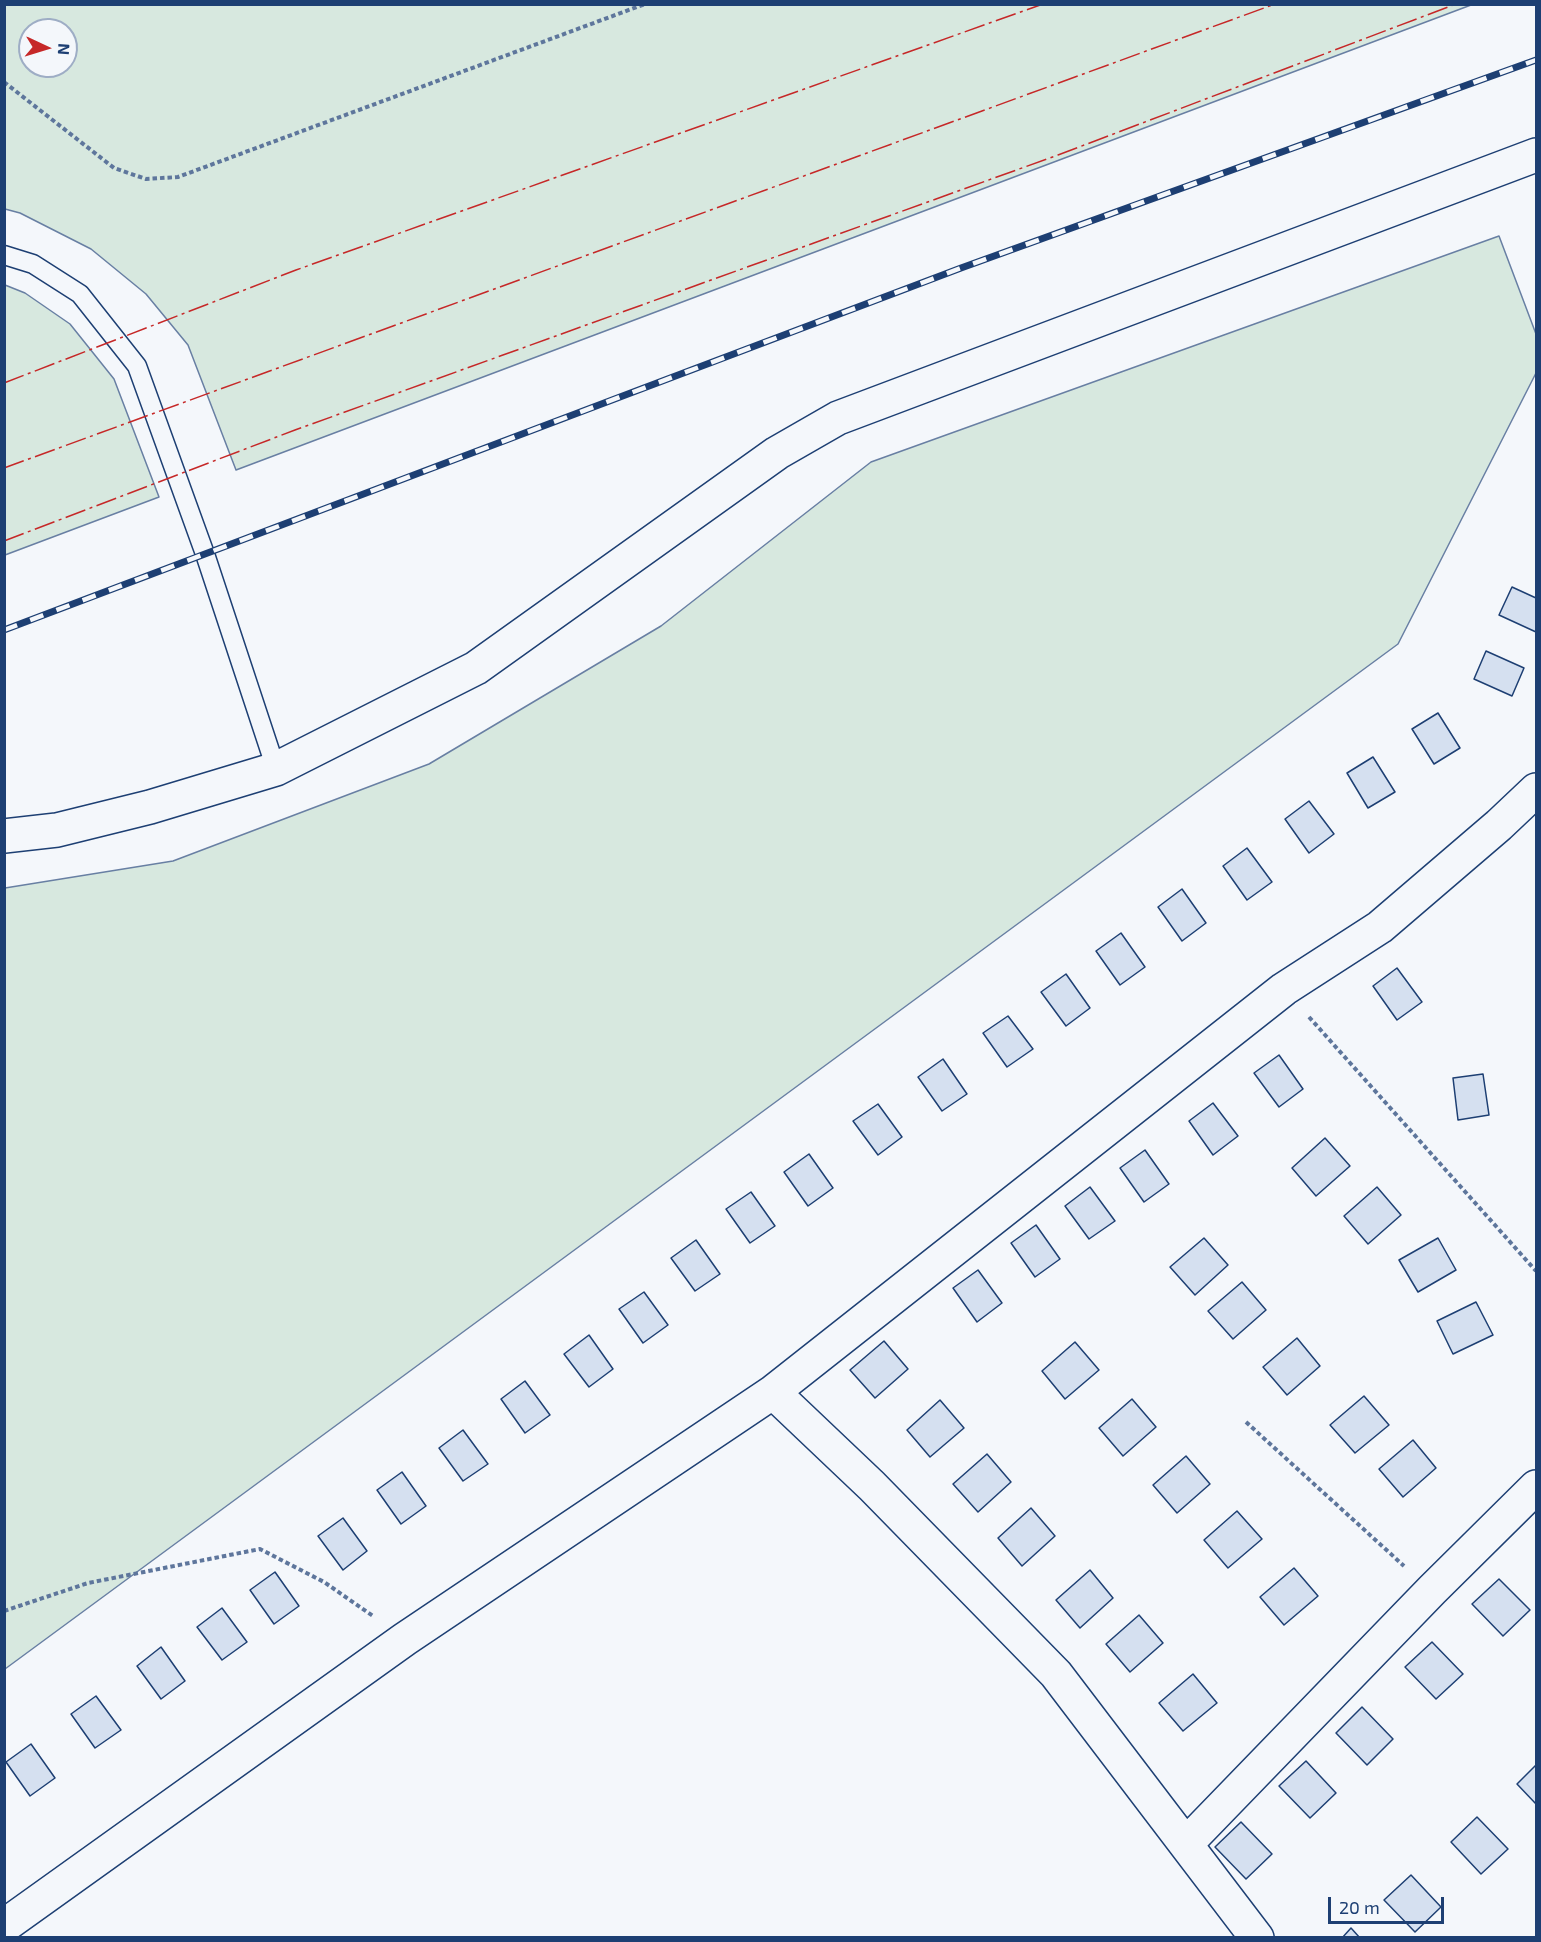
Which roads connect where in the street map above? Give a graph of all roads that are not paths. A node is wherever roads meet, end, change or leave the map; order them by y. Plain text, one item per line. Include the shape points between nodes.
1 (1536, 155) edge
2 (4, 255) edge
3 (276, 769) junction
4 (1536, 790) edge
5 (4, 836) edge
6 (773, 1392) junction
7 (1536, 1487) edge
8 (1187, 1843) junction
9 (4, 1926) edge
10 (1257, 1938) edge

1 - 3 street via 838,418 777,453 476,668
2 - 3 lane via 33,264 80,294 137,366
3 - 5 street via 57,830
4 - 6 street via 1380,927 1284,989
6 - 8 street via 872,1486 1056,1674
6 - 9 street via 405,1639
7 - 8 street
8 - 10 street

